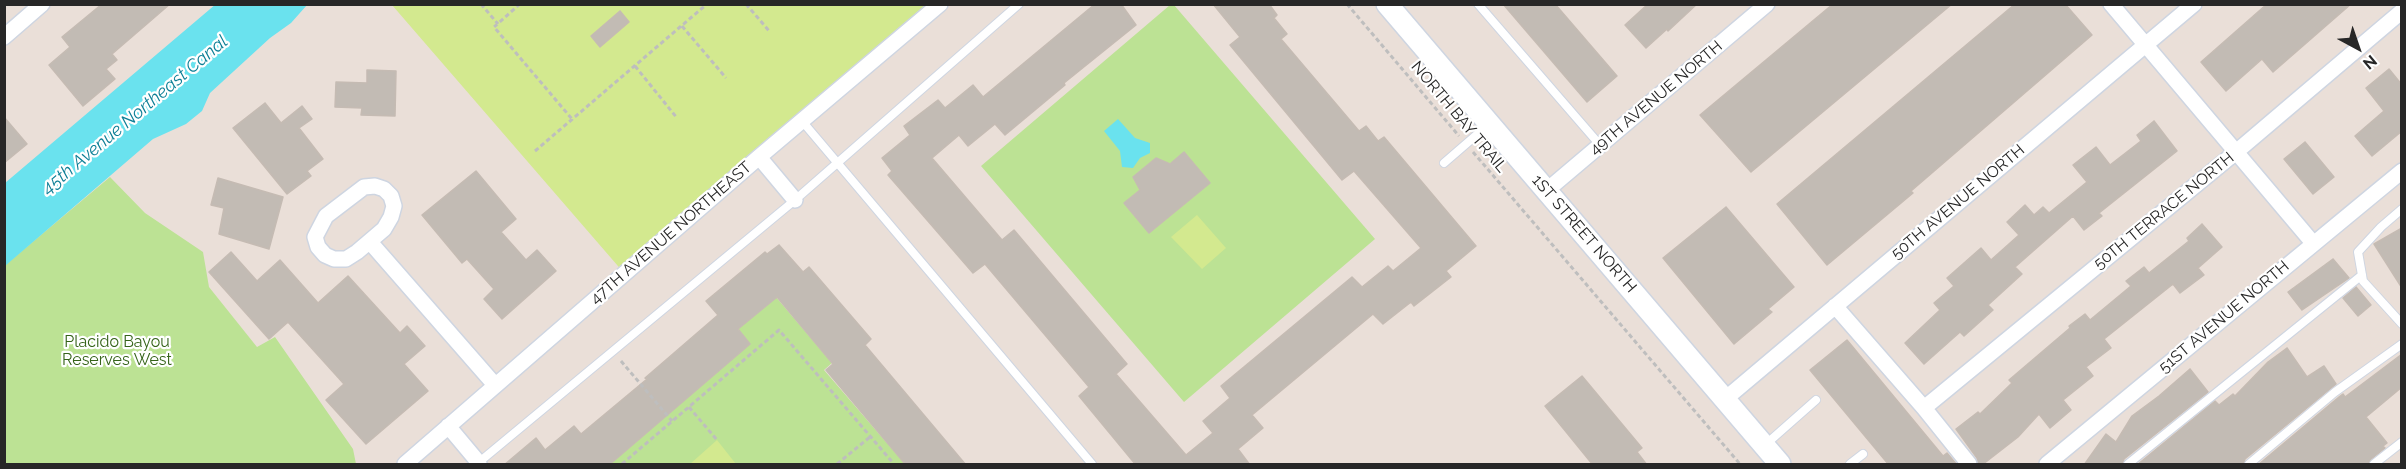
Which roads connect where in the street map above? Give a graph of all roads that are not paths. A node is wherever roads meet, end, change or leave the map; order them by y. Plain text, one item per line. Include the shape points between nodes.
1 (42, 4) edge
2 (940, 4) edge
3 (1019, 4) edge
4 (1387, 4) edge
5 (1478, 4) edge
6 (1767, 4) edge
7 (2111, 4) edge
8 (2194, 4) edge
9 (2402, 11) edge
10 (4, 37) edge
11 (2145, 44) junction
12 (802, 121) junction
13 (1489, 124) junction
14 (1600, 146) junction
15 (2236, 152) junction
16 (759, 157) junction
17 (837, 161) junction
18 (1444, 163) dead end
19 (2402, 171) edge
20 (1546, 191) junction
21 (795, 200) junction
22 (2402, 209) edge
23 (369, 242) junction
24 (2313, 243) junction
25 (2362, 275) junction
26 (1835, 306) junction
27 (2402, 324) edge
28 (2402, 344) edge
29 (495, 385) junction
30 (1724, 400) junction
31 (1816, 400) dead end
32 (1924, 408) junction
33 (448, 426) junction
34 (2402, 442) edge
35 (1764, 446) junction
36 (1863, 454) dead end
37 (478, 464) edge
38 (405, 465) edge
39 (1092, 465) edge
40 (1780, 465) edge
41 (1850, 465) edge
42 (1969, 465) edge
43 (2047, 465) edge
44 (2128, 465) edge
45 (2249, 465) edge
46 (2374, 465) edge

1 - 10 street
2 - 12 street, 47TH AVENUE NORTHEAST
3 - 17 lane
4 - 13 street, 1ST STREET NORTH
5 - 14 lane
6 - 14 street, 49TH AVENUE NORTH
7 - 11 street
8 - 11 street, 50TH AVENUE NORTH
9 - 15 street, 50TH TERRACE NORTH
11 - 15 street
11 - 26 street, 50TH AVENUE NORTH
12 - 16 street, 47TH AVENUE NORTHEAST
12 - 17 lane
13 - 18 lane
13 - 20 street, 1ST STREET NORTH
14 - 20 street, 49TH AVENUE NORTH
15 - 24 street
15 - 32 street, 50TH TERRACE NORTH
16 - 21 street
16 - 29 street, 47TH AVENUE NORTHEAST
17 - 21 lane
17 - 39 lane
19 - 24 street, 51ST AVENUE NORTH
20 - 30 street, 1ST STREET NORTH
21 - 37 lane
22 - 25 lane via 2358,252
23 - 23 street via 346,259 334,259 318,247 315,237 326,216 364,187 375,186 391,196 394,206 384,229
23 - 29 street
24 - 43 street, 51ST AVENUE NORTH
25 - 27 lane via 2363,281
25 - 44 lane
26 - 30 street, 50TH AVENUE NORTH
26 - 32 street
28 - 45 lane via 2335,392
29 - 33 street, 47TH AVENUE NORTHEAST
30 - 35 street, 1ST STREET NORTH
31 - 35 lane
32 - 42 street
33 - 37 street
33 - 38 street, 47TH AVENUE NORTHEAST
34 - 46 lane
35 - 40 street, 1ST STREET NORTH
36 - 41 lane

